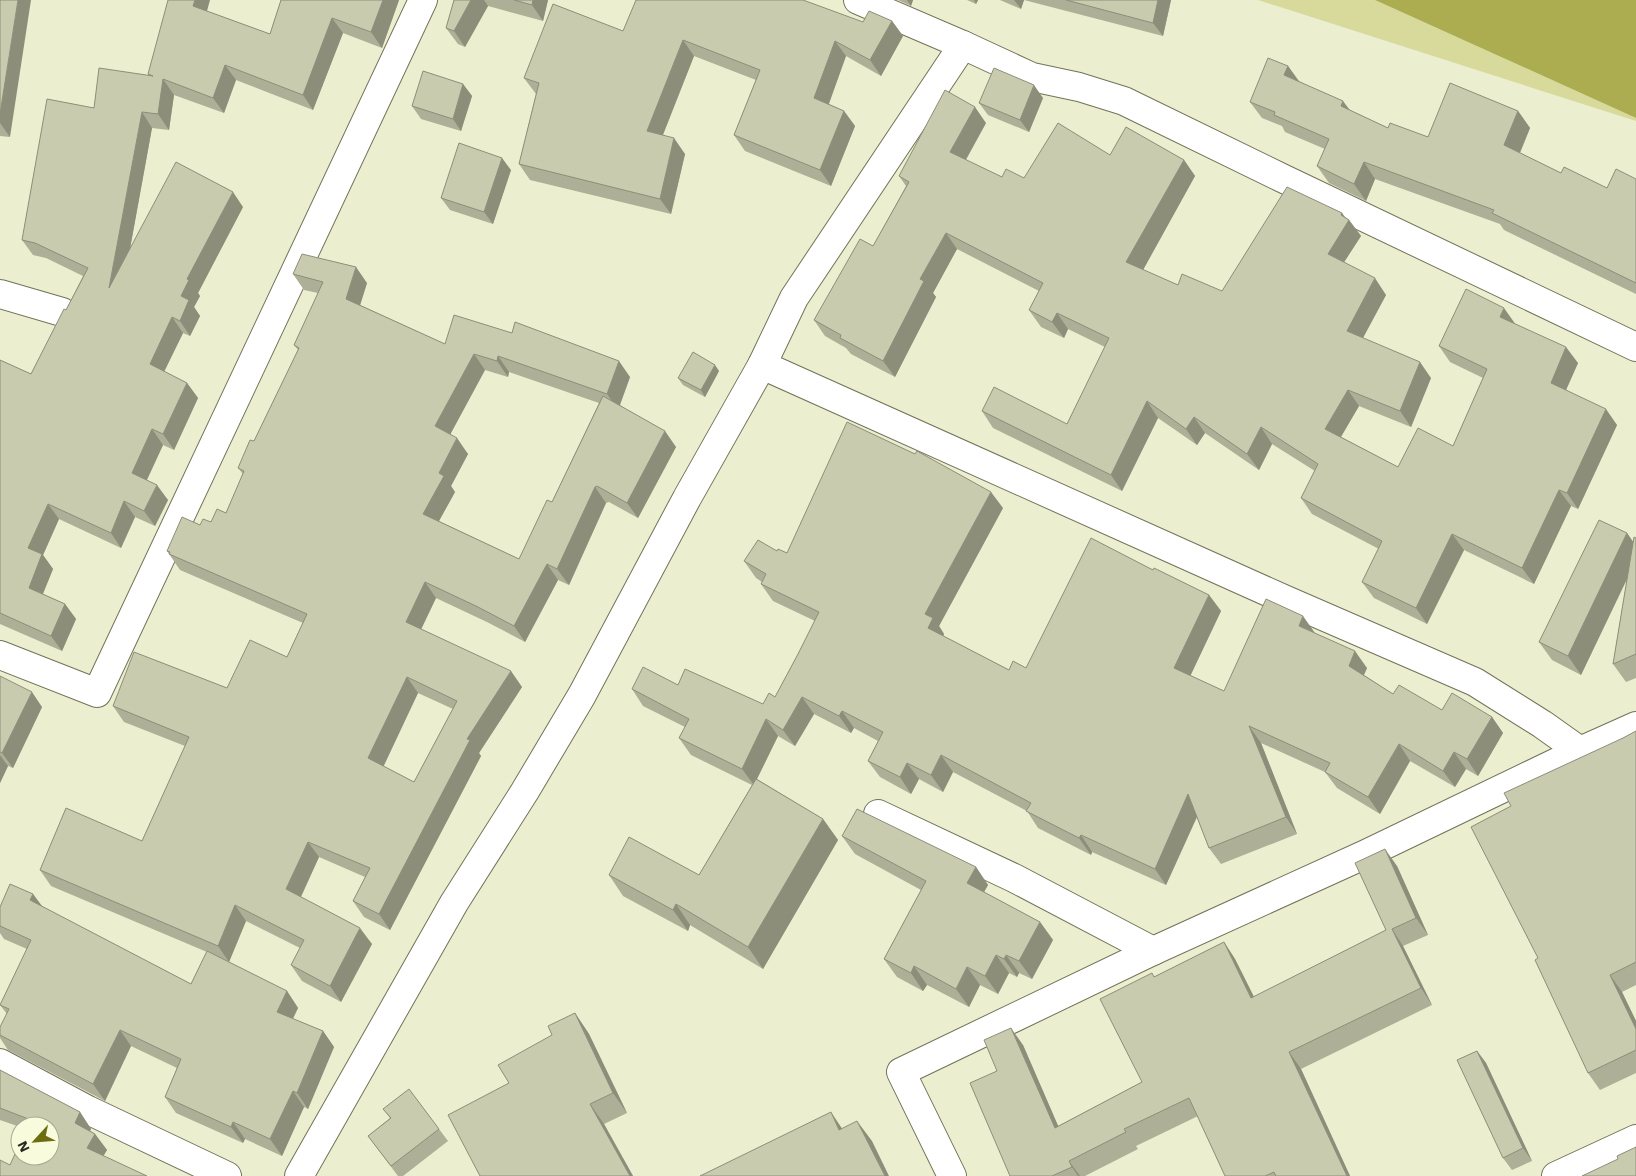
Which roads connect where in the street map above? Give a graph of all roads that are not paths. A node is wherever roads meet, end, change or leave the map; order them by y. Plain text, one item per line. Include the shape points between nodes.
1 (423, 0) edge
2 (858, 0) edge
3 (963, 45) junction
4 (0, 294) edge
5 (62, 312) edge
6 (1636, 347) edge
7 (762, 365) junction
8 (0, 655) edge
9 (1636, 726) edge
10 (1580, 751) junction
11 (878, 814) dead end
12 (1153, 951) junction
13 (0, 1062) edge
14 (1636, 1139) edge
15 (227, 1176) edge
16 (299, 1176) edge
17 (952, 1176) edge
18 (1556, 1176) edge

1 - 8 street via 97,693
2 - 3 street
3 - 6 street via 1032,78 1079,87 1124,101
3 - 7 street via 794,298
4 - 5 street
7 - 10 street via 1475,682
7 - 16 street via 582,695 454,903
9 - 10 street
10 - 12 street via 1366,854
11 - 12 street via 1014,878
12 - 17 street via 901,1072
13 - 15 street via 88,1110
14 - 18 street

